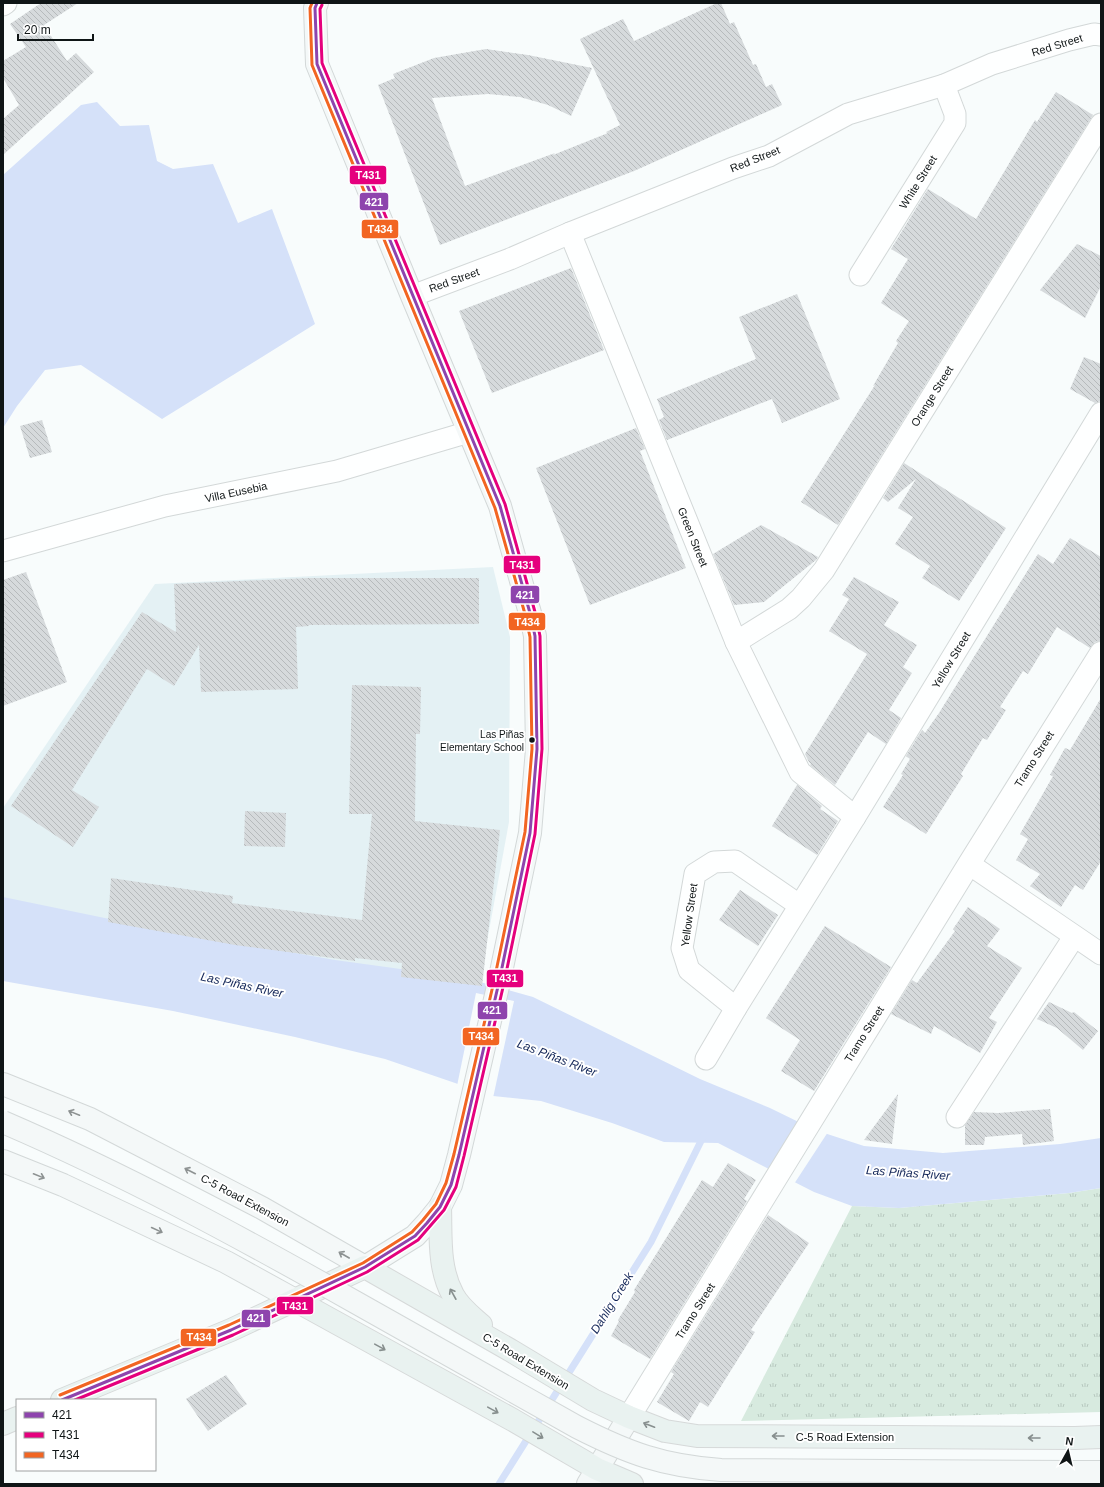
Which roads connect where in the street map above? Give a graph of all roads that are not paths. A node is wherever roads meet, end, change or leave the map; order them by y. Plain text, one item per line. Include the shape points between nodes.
1 (6, 3) edge
2 (317, 3) edge
3 (3, 5) edge
4 (1101, 35) edge
5 (944, 85) junction
6 (1101, 124) edge
7 (570, 233) junction
8 (860, 275) dead end
9 (412, 296) junction
10 (1101, 413) edge
11 (469, 432) junction
12 (3, 551) edge
13 (736, 642) junction
14 (1101, 653) edge
15 (855, 817) junction
16 (969, 864) junction
17 (800, 906) junction
18 (1074, 937) junction
19 (1101, 954) edge
20 (736, 1008) junction
21 (706, 1059) dead end
22 (3, 1084) edge
23 (957, 1116) dead end
24 (3, 1122) edge
25 (3, 1161) edge
26 (440, 1206) junction
27 (365, 1267) junction
28 (295, 1300) junction
29 (510, 1350) junction
30 (64, 1399) edge
31 (16, 1418) edge
32 (629, 1418) junction
33 (3, 1424) edge
34 (1101, 1437) edge
35 (1101, 1472) edge
36 (592, 1477) edge
37 (632, 1484) edge

1 - 3 street
2 - 9 main road via 317,64
4 - 5 street, Red Street via 1094,34 1069,40 992,64
5 - 7 street, Red Street via 848,114 769,156
5 - 8 street, White Street via 955,114 955,123
6 - 13 street, Orange Street via 824,570 789,609
7 - 9 street, Red Street
7 - 13 street, Green Street
9 - 11 main road
10 - 15 street, Yellow Street
11 - 12 street, Villa Eusebia via 337,471 165,506
11 - 26 main road via 500,506 535,636 537,749 530,833 499,982 451,1185
13 - 15 street, Green Street via 800,772
14 - 16 street, Tramo Street
15 - 17 street, Yellow Street
16 - 18 street
16 - 32 street, Tramo Street
17 - 20 street, Yellow Street
17 - 20 street, Yellow Street via 735,861 714,862 695,874 682,948 689,970
18 - 19 street
18 - 23 street
20 - 21 street, Yellow Street
27 -> 22 main road, C-5 Road Extension via 262,1208 90,1119
24 - 35 main road, bridge via 168,1200 243,1239 577,1427 654,1460 721,1470
25 -> 28 main road via 63,1185 226,1262
26 - 27 main road via 415,1236
29 -> 26 main road via 468,1314 453,1296 441,1258
27 - 28 main road
27 - 29 main road, C-5 Road Extension
28 - 30 main road via 218,1336
28 -> 36 main road via 513,1420 563,1450
29 - 32 main road, C-5 Road Extension via 593,1400
31 - 33 main road
34 -> 32 main road, C-5 Road Extension via 697,1436 665,1431
32 - 36 main road
36 - 37 main road

